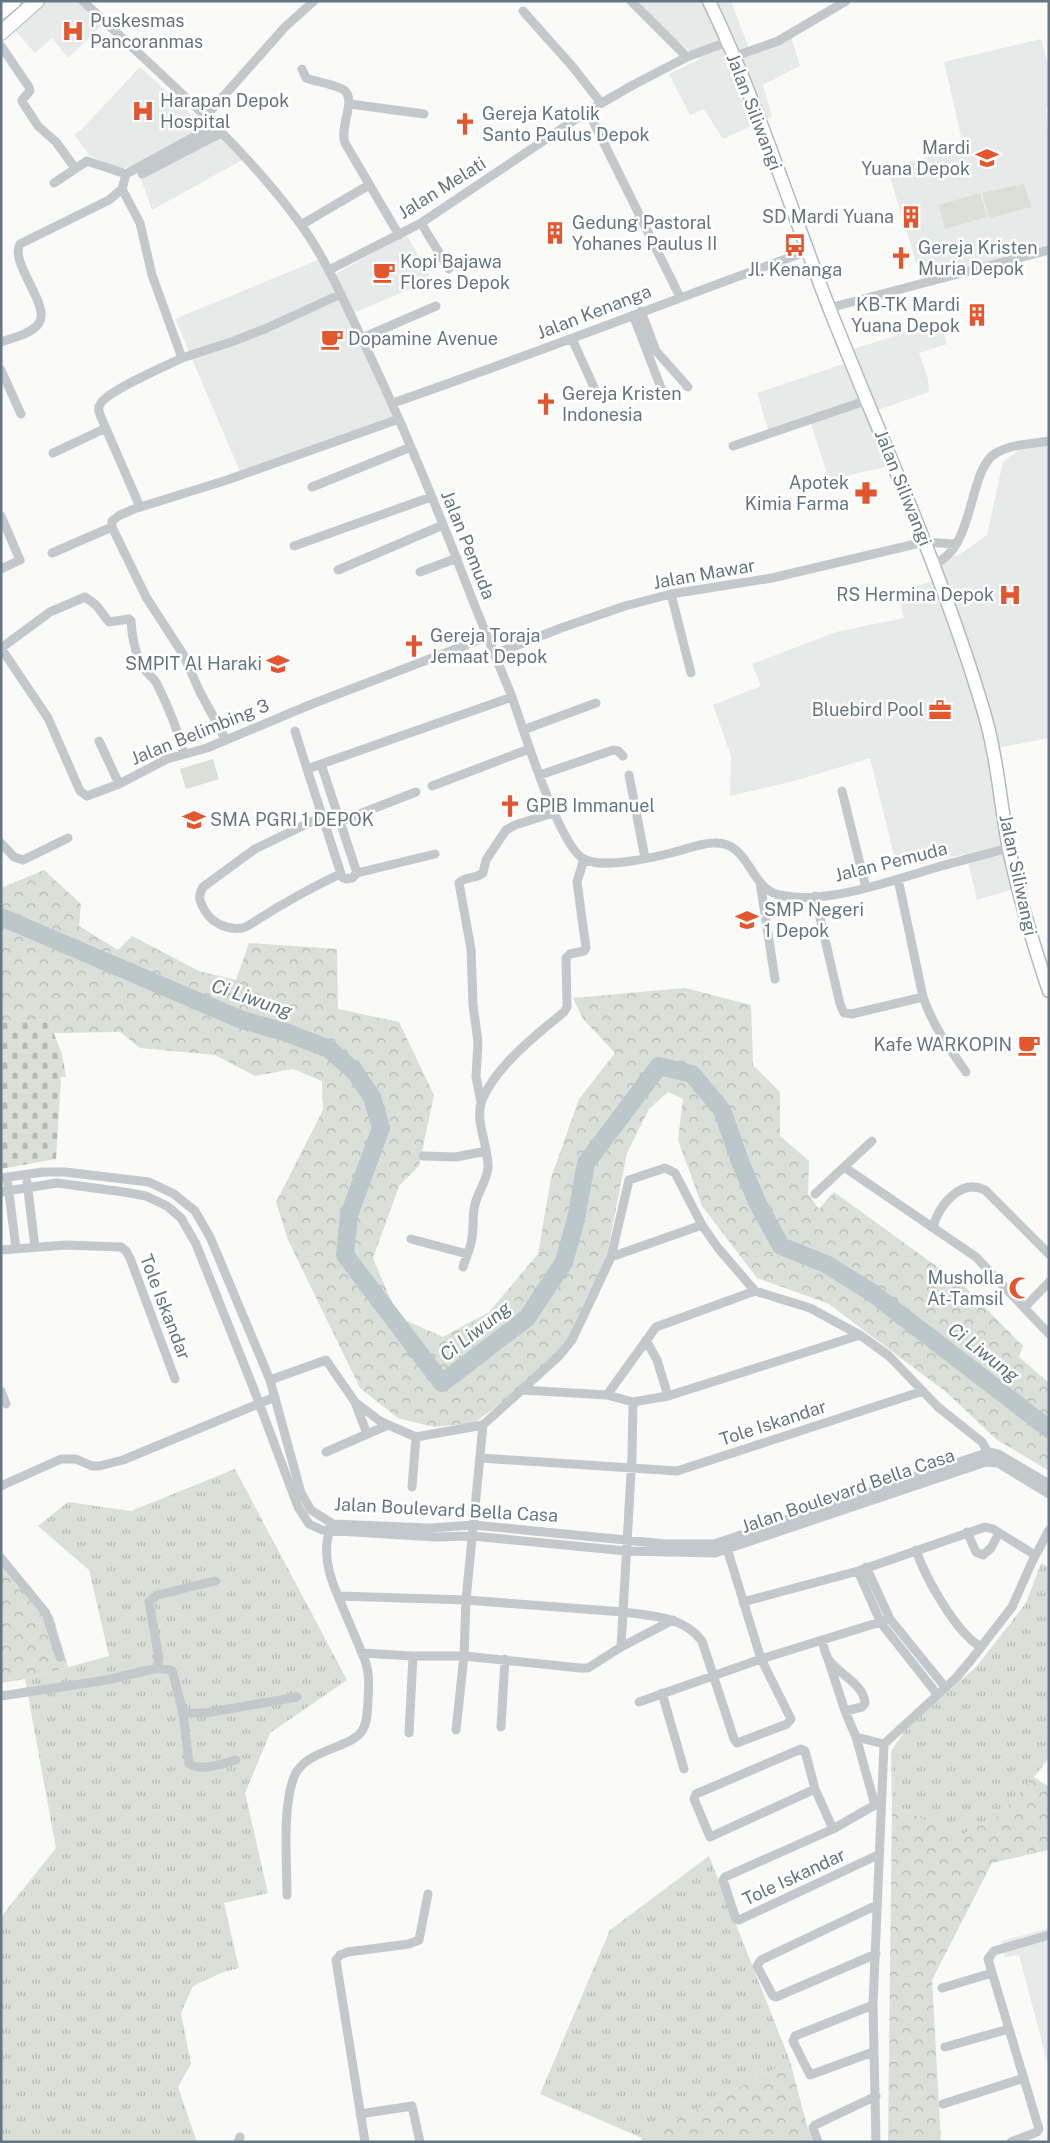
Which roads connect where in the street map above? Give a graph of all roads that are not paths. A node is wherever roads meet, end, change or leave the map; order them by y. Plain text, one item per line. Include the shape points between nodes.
1 (14, 1) edge
2 (38, 1) edge
3 (83, 1) edge
4 (314, 1) edge
5 (631, 1) edge
6 (709, 1) edge
7 (846, 1) edge
8 (524, 11) dead end
9 (1, 12) edge
10 (1, 33) edge
11 (727, 42) junction
12 (1, 46) edge
13 (687, 57) junction
14 (734, 57) junction
15 (302, 69) dead end
16 (601, 103) junction
17 (350, 104) junction
18 (588, 111) junction
19 (424, 114) dead end
20 (205, 117) junction
21 (214, 126) junction
22 (221, 133) junction
23 (75, 168) junction
24 (126, 174) junction
25 (142, 174) dead end
26 (54, 183) dead end
27 (369, 185) junction
28 (122, 189) junction
29 (421, 223) junction
30 (301, 225) junction
31 (399, 235) junction
32 (1049, 250) edge
33 (808, 251) junction
34 (449, 269) dead end
35 (328, 270) junction
36 (341, 294) junction
37 (680, 297) junction
38 (436, 306) dead end
39 (829, 308) junction
40 (637, 313) junction
41 (362, 338) junction
42 (572, 339) junction
43 (1, 342) edge
44 (182, 358) junction
45 (1, 370) edge
46 (688, 387) dead end
47 (663, 393) dead end
48 (599, 398) dead end
49 (868, 400) junction
50 (392, 403) junction
51 (21, 414) dead end
52 (399, 419) junction
53 (106, 428) junction
54 (1049, 441) edge
55 (733, 446) dead end
56 (411, 447) junction
57 (52, 453) dead end
58 (312, 487) dead end
59 (431, 496) junction
60 (140, 507) junction
61 (1, 516) edge
62 (443, 524) junction
63 (112, 528) junction
64 (924, 542) junction
65 (956, 544) junction
66 (294, 546) dead end
67 (52, 553) dead end
68 (457, 558) junction
69 (934, 564) junction
70 (1, 569) edge
71 (338, 570) dead end
72 (420, 572) dead end
73 (670, 594) junction
74 (487, 637) junction
75 (1, 648) edge
76 (495, 654) junction
77 (691, 673) dead end
78 (512, 697) junction
79 (596, 703) dead end
80 (523, 730) junction
81 (295, 731) dead end
82 (226, 740) junction
83 (99, 741) dead end
84 (529, 748) junction
85 (184, 754) junction
86 (623, 756) dead end
87 (321, 764) junction
88 (306, 769) junction
89 (540, 775) junction
90 (629, 775) dead end
91 (119, 784) junction
92 (432, 786) dead end
93 (842, 791) dead end
94 (416, 792) dead end
95 (554, 813) junction
96 (321, 818) junction
97 (339, 822) junction
98 (68, 838) dead end
99 (1, 843) edge
100 (1009, 848) junction
101 (436, 854) dead end
102 (645, 858) junction
103 (584, 859) junction
104 (356, 873) junction
105 (340, 874) junction
106 (898, 879) junction
107 (760, 882) junction
108 (866, 888) junction
109 (815, 896) junction
110 (775, 979) dead end
111 (1049, 991) edge
112 (923, 998) junction
113 (966, 1072) dead end
114 (481, 1102) junction
115 (872, 1141) dead end
116 (486, 1151) junction
117 (422, 1156) dead end
118 (844, 1167) junction
119 (26, 1174) junction
120 (4, 1177) edge
121 (27, 1188) junction
122 (5, 1191) edge
123 (815, 1194) dead end
124 (702, 1225) junction
125 (933, 1227) junction
126 (411, 1239) dead end
127 (35, 1247) junction
128 (16, 1248) junction
129 (1, 1250) edge
130 (467, 1254) junction
131 (1049, 1254) edge
132 (611, 1257) junction
133 (463, 1267) dead end
134 (1049, 1282) edge
135 (755, 1291) junction
136 (1024, 1308) junction
137 (1049, 1334) edge
138 (860, 1335) junction
139 (646, 1340) junction
140 (175, 1379) dead end
141 (270, 1380) junction
142 (522, 1390) junction
143 (1, 1391) edge
144 (923, 1391) junction
145 (607, 1395) junction
146 (668, 1396) junction
147 (275, 1397) junction
148 (355, 1402) junction
149 (633, 1402) junction
150 (260, 1403) junction
151 (6, 1404) dead end
152 (483, 1424) junction
153 (388, 1425) junction
154 (367, 1434) junction
155 (416, 1436) junction
156 (326, 1452) dead end
157 (989, 1452) junction
158 (481, 1458) junction
159 (991, 1462) junction
160 (631, 1469) junction
161 (1049, 1484) edge
162 (1, 1486) edge
163 (412, 1487) dead end
164 (1049, 1494) edge
165 (474, 1525) junction
166 (331, 1528) junction
167 (1049, 1530) edge
168 (967, 1532) junction
169 (999, 1533) junction
170 (473, 1536) junction
171 (628, 1539) junction
172 (726, 1544) junction
173 (916, 1550) junction
174 (626, 1551) junction
175 (1035, 1555) junction
176 (1, 1558) edge
177 (862, 1569) junction
178 (216, 1581) dead end
179 (338, 1596) junction
180 (466, 1600) junction
181 (743, 1602) junction
182 (622, 1612) junction
183 (890, 1618) junction
184 (673, 1620) junction
185 (881, 1622) junction
186 (822, 1640) junction
187 (621, 1647) junction
188 (981, 1647) junction
189 (362, 1653) junction
190 (414, 1656) junction
191 (464, 1656) junction
192 (60, 1657) dead end
193 (505, 1659) junction
194 (761, 1659) junction
195 (828, 1659) junction
196 (157, 1668) junction
197 (715, 1676) junction
198 (945, 1687) junction
199 (662, 1694) junction
200 (937, 1694) junction
201 (1, 1696) edge
202 (297, 1697) dead end
203 (639, 1702) dead end
204 (846, 1711) junction
205 (183, 1713) junction
206 (501, 1727) dead end
207 (456, 1730) dead end
208 (409, 1733) dead end
209 (856, 1737) junction
210 (884, 1744) junction
211 (236, 1760) dead end
212 (684, 1769) dead end
213 (815, 1789) junction
214 (878, 1803) junction
215 (832, 1830) junction
216 (878, 1855) junction
217 (428, 1894) dead end
218 (288, 1895) dead end
219 (877, 1905) junction
220 (1049, 1935) edge
221 (876, 1954) junction
222 (992, 1972) junction
223 (942, 1988) dead end
224 (873, 2005) junction
225 (1009, 2029) junction
226 (945, 2047) dead end
227 (873, 2052) junction
228 (1024, 2078) junction
229 (876, 2096) junction
230 (943, 2104) dead end
231 (360, 2114) junction
232 (365, 2142) edge
233 (420, 2142) edge
234 (818, 2142) edge
235 (876, 2142) edge
236 (1011, 2142) edge

1 - 9 main road
2 - 10 main road
3 - 20 street, Jalan Pemuda
4 - 20 street via 285,26
5 - 13 street
6 - 11 main road, Jalan Siliwangi
7 - 14 street via 778,41
8 - 16 street
11 - 13 street, Jalan Melati
11 - 14 main road, Jalan Siliwangi
12 - 23 street via 29,87 30,91 22,103
13 - 16 street, Jalan Melati
14 - 33 main road, Jalan Siliwangi
15 - 17 street via 306,78 346,92
16 - 18 street, Jalan Melati
17 - 19 street
17 - 27 street via 342,136
18 - 29 street, Jalan Melati via 549,141
18 - 37 street
20 - 21 street, Jalan Pemuda
21 - 22 street, Jalan Pemuda
21 - 24 street
22 - 25 street
22 - 30 street, Jalan Pemuda
23 - 24 street via 91,161
23 - 26 street
24 - 28 street
27 - 30 street
27 - 31 street
28 - 43 street via 109,200 20,244 18,254 41,318 38,325 30,330
28 - 44 street via 140,223 152,275
29 - 31 street, Jalan Melati
29 - 34 street
30 - 35 street, Jalan Pemuda
31 - 35 street, Jalan Melati
32 - 39 street
33 - 37 street, Jalan Kenanga
33 - 39 main road, Jalan Siliwangi
35 - 36 street, Jalan Pemuda
36 - 41 street, Jalan Pemuda
36 - 44 street via 242,338
37 - 40 street, Jalan Kenanga
38 - 41 street
39 - 49 main road, Jalan Siliwangi
40 - 42 street, Jalan Kenanga
40 - 46 street via 656,351
40 - 47 street
41 - 50 street, Jalan Pemuda
42 - 48 street
42 - 50 street, Jalan Kenanga
44 - 53 street via 132,382 102,401 98,409
45 - 51 street
49 - 55 street
49 - 64 main road, Jalan Siliwangi
50 - 52 street, Jalan Pemuda
52 - 56 street, Jalan Pemuda
52 - 60 street via 228,480
53 - 57 street
53 - 60 street
54 - 65 street via 1004,450 991,457 983,469
56 - 58 street
56 - 59 street, Jalan Pemuda
59 - 62 street, Jalan Pemuda
59 - 66 street
60 - 63 street via 116,517
61 - 70 street via 20,560
62 - 68 street, Jalan Pemuda
62 - 71 street
63 - 67 street
63 - 82 street via 146,597 183,654
64 - 65 street, Jalan Mawar
64 - 69 main road, Jalan Siliwangi
64 - 73 street, Jalan Mawar via 772,578
65 - 69 street via 948,557
68 - 72 street
68 - 74 street, Jalan Pemuda
69 - 100 main road, Jalan Siliwangi via 964,646 989,730
73 - 76 street, Jalan Mawar via 570,624
73 - 77 street
74 - 76 street, Jalan Pemuda
74 - 82 street, Jalan Belimbing 3
75 - 85 street via 50,612 85,597 109,622 131,621 136,652 144,669 157,684
75 - 91 street, Jalan Belimbing 3 via 48,718 82,794 91,796
76 - 78 street, Jalan Pemuda
78 - 80 street, Jalan Pemuda
78 - 87 street
79 - 80 street
80 - 84 street, Jalan Pemuda
81 - 88 street
82 - 85 street, Jalan Belimbing 3
83 - 91 street
84 - 89 street, Jalan Pemuda
84 - 92 street
85 - 91 street, Jalan Belimbing 3 via 155,764
86 - 89 street via 613,750
87 - 88 street
87 - 97 street
88 - 96 street
89 - 95 street, Jalan Pemuda
90 - 102 street
93 - 108 street
94 - 97 street
95 - 103 street, Jalan Pemuda via 574,849
95 - 114 street via 506,830 486,860 483,873 459,883 471,949 478,1042 476,1077
96 - 105 street
96 - 105 street via 239,859 203,887 199,900 216,923 243,928 288,900
97 - 104 street
98 - 99 street via 22,860 14,857
100 - 106 street, Jalan Pemuda
100 - 111 main road, Jalan Siliwangi via 1033,946
101 - 104 street
102 - 103 street, Jalan Pemuda via 609,863
102 - 107 street, Jalan Pemuda via 719,842 742,854
103 - 114 street via 577,882 586,948 566,958 567,1007 513,1058
104 - 105 street via 346,879
106 - 108 street, Jalan Pemuda
106 - 112 street
107 - 109 street, Jalan Pemuda via 777,894
107 - 110 street
108 - 109 street, Jalan Pemuda
109 - 112 street via 844,1013
112 - 113 street via 936,1028
114 - 116 street via 480,1120
115 - 118 street
116 - 117 street via 456,1157
116 - 130 street via 487,1174 475,1203
118 - 123 street
118 - 125 street
119 - 120 street, Jalan Boulevard Bella Casa
119 - 121 street
119 - 141 street, Jalan Boulevard Bella Casa via 65,1172 149,1182 174,1194 195,1211 210,1237
120 - 122 street
121 - 122 street, Jalan Boulevard Bella Casa
121 - 127 street
121 - 150 street, Jalan Boulevard Bella Casa via 57,1183 146,1196 167,1206 181,1218 196,1244
122 - 128 street
124 - 132 street
124 - 132 street via 675,1173 669,1168 660,1168 629,1180
124 - 135 street
125 - 131 street via 936,1214 952,1197 966,1187 976,1186 985,1190
125 - 136 street via 976,1257
126 - 130 street
127 - 128 street, Tole Iskandar
127 - 140 street, Tole Iskandar via 66,1244 121,1247 126,1251
128 - 129 street
130 - 133 street
132 - 142 street via 572,1340
134 - 136 street
135 - 138 street, Jalan Boulevard Bella Casa via 810,1308
135 - 139 street via 664,1323
136 - 137 street
138 - 144 street, Jalan Boulevard Bella Casa via 889,1356
138 - 146 street
139 - 145 street
139 - 146 street via 657,1360
141 - 147 street, Jalan Boulevard Bella Casa
141 - 148 street via 326,1360
142 - 145 street
142 - 152 street
143 - 151 street
144 - 157 street, Jalan Boulevard Bella Casa via 982,1442
144 - 160 street, Tole Iskandar via 678,1471
145 - 149 street
146 - 149 street
147 - 150 street
147 - 166 street, Jalan Boulevard Bella Casa via 301,1493 311,1510
148 - 153 street
148 - 154 street
149 - 160 street
150 - 162 street via 123,1460 92,1466 76,1459 61,1459
150 - 166 street, Jalan Boulevard Bella Casa via 298,1507 309,1524
152 - 155 street
152 - 158 street
153 - 154 street
153 - 155 street
154 - 156 street
155 - 163 street
157 - 159 street
157 - 161 street, Jalan Boulevard Bella Casa
157 - 172 street, Jalan Boulevard Bella Casa
158 - 160 street, Tole Iskandar
158 - 165 street
159 - 164 street via 1001,1464
159 - 172 street, Jalan Boulevard Bella Casa
160 - 171 street
165 - 166 street, Jalan Boulevard Bella Casa
165 - 170 street
165 - 171 street, Jalan Boulevard Bella Casa
166 - 170 street, Jalan Boulevard Bella Casa via 435,1537
166 - 179 street, Jalan Boulevard Bella Casa via 327,1559
167 - 175 street
168 - 169 street via 985,1527
168 - 169 street via 976,1552 983,1555
168 - 173 street
169 - 175 street
170 - 174 street, Jalan Boulevard Bella Casa
170 - 180 street
171 - 172 street, Jalan Boulevard Bella Casa via 666,1544
171 - 174 street
172 - 174 street, Jalan Boulevard Bella Casa via 715,1553
172 - 181 street
173 - 177 street
173 - 188 street via 932,1588 964,1632
174 - 182 street
175 - 188 street via 1012,1607
176 - 192 street via 46,1612
177 - 181 street
177 - 183 street
177 - 185 street
178 - 196 street via 157,1595 149,1602 159,1659
179 - 180 street
179 - 189 street, Jalan Boulevard Bella Casa
180 - 182 street
180 - 191 street
181 - 194 street
182 - 184 street
182 - 187 street
183 - 185 street
183 - 198 street
184 - 187 street
184 - 197 street via 691,1629 702,1642
185 - 186 street
185 - 200 street
186 - 194 street
186 - 195 street
187 - 193 street via 588,1668
188 - 198 street
189 - 190 street
189 - 218 street, Jalan Boulevard Bella Casa via 370,1673 366,1720 362,1730 355,1738 309,1760 294,1777 286,1842
190 - 191 street
190 - 208 street
191 - 193 street
191 - 207 street
193 - 206 street
194 - 197 street
194 - 197 street via 791,1720 741,1742 734,1739
195 - 204 street
195 - 204 street via 865,1699 862,1707
196 - 201 street via 98,1682
196 - 205 street via 174,1673
197 - 199 street
198 - 200 street
199 - 203 street
199 - 212 street
200 - 210 street
202 - 205 street via 206,1713
204 - 209 street
205 - 211 street via 191,1765 211,1766
209 - 210 street
209 - 214 street
210 - 214 street
213 - 213 street, Tole Iskandar via 802,1748 696,1794 694,1799 710,1837
213 - 215 street, Tole Iskandar
214 - 215 street, Tole Iskandar
214 - 216 street
215 - 216 street, Tole Iskandar via 723,1878 736,1919 743,1919
216 - 219 street
217 - 231 street via 419,1940 348,1952 336,1960
219 - 221 street
219 - 221 street via 761,1960 757,1966 776,1997
220 - 222 street via 994,1950 988,1959
221 - 224 street
222 - 223 street
222 - 225 street
224 - 227 street
224 - 227 street via 795,2036 793,2041 810,2074
225 - 226 street
225 - 228 street
227 - 229 street
228 - 230 street
228 - 236 street via 1039,2129
229 - 234 street via 815,2125
229 - 235 street
231 - 232 street
231 - 233 street via 412,2106

